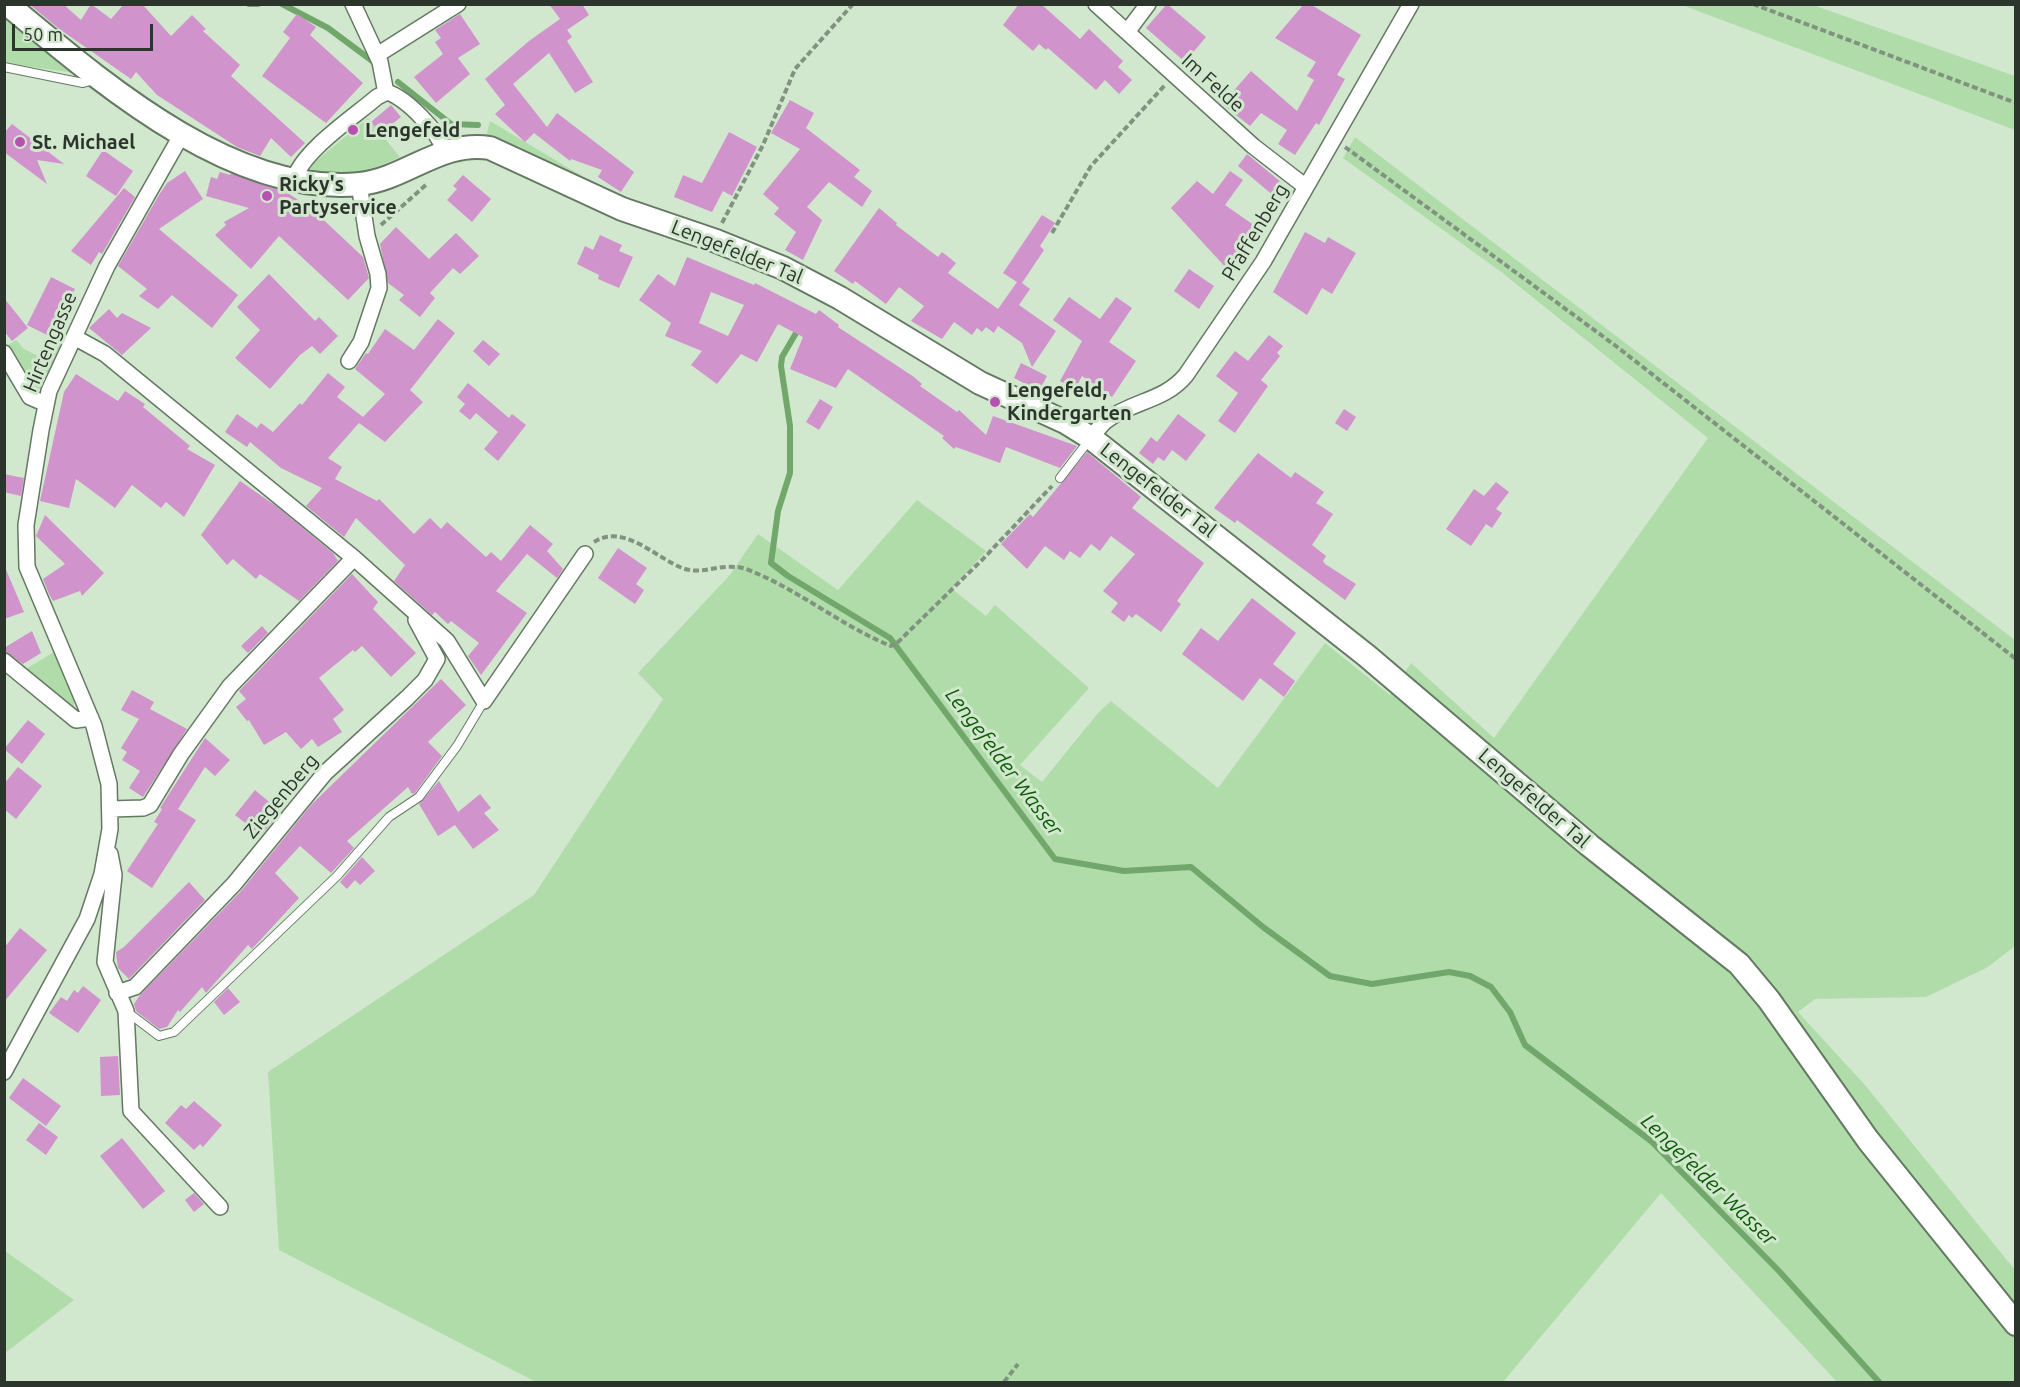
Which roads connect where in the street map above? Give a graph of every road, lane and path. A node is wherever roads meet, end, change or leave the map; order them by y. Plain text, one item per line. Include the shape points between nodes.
1 (7, 4) edge
2 (353, 4) edge
3 (458, 4) edge
4 (853, 4) edge
5 (1096, 4) edge
6 (1148, 4) edge
7 (1411, 4) edge
8 (1753, 4) edge
9 (1127, 32) junction
10 (377, 55) junction
11 (4, 67) edge
12 (1173, 76) junction
13 (98, 78) junction
14 (386, 93) junction
15 (2016, 103) edge
16 (182, 134) junction
17 (1335, 140) junction
18 (446, 151) junction
19 (294, 180) junction
20 (429, 182) dead end
21 (359, 184) junction
22 (1306, 187) junction
23 (1052, 233) dead end
24 (367, 236) junction
25 (716, 241) junction
26 (74, 337) junction
27 (4, 353) edge
28 (349, 361) dead end
29 (46, 404) junction
30 (1091, 438) junction
31 (1060, 478) joint
32 (585, 554) joint
33 (354, 558) junction
34 (412, 612) junction
35 (2016, 659) edge
36 (4, 661) edge
37 (484, 701) junction
38 (91, 718) junction
39 (111, 808) junction
40 (108, 848) junction
41 (117, 993) junction
42 (126, 1011) junction
43 (4, 1072) edge
44 (219, 1207) dead end
45 (2016, 1324) edge
46 (1018, 1364) dead end
47 (1004, 1383) edge

1 - 13 street, Lengefelder Tal
2 - 10 street
3 - 10 street
4 - 25 path via 795,69
5 - 9 street, Im Felde
6 - 9 street
7 - 17 street, Pfaffenberg
8 - 15 path
9 - 12 street, Im Felde
10 - 14 street
11 - 13 lane via 83,83
12 - 22 street, Im Felde via 1270,161
12 - 23 path via 1091,166
13 - 16 street, Lengefelder Tal
14 - 18 street via 398,98 435,131
14 - 19 street via 323,143 299,166
16 - 19 street, Lengefelder Tal via 236,161
16 - 26 street, Hirtengasse via 113,254
17 - 22 street, Pfaffenberg
17 - 35 path via 1616,346
18 - 21 street, Lengefelder Tal via 381,179
18 - 25 street, Lengefelder Tal via 467,146 490,148 622,209
19 - 21 street, Lengefelder Tal
20 - 24 path
21 - 24 street
22 - 30 street, Pfaffenberg via 1258,270 1182,380 1154,400 1110,418
24 - 28 street via 378,274 378,296 361,342
25 - 30 street, Lengefelder Tal via 806,279 980,383
26 - 29 street, Hirtengasse
26 - 33 street, Ziegenberg via 105,354
27 - 29 street via 30,397
29 - 38 street, Hirtengasse via 27,512 27,567
30 - 31 lane
30 - 45 street, Lengefelder Tal via 1367,656 1589,845 1746,971 1868,1140
31 - 32 path via 894,645 875,639 759,575 737,567 698,572 682,568 626,538 607,536 596,541
32 - 37 street
33 - 34 street, Ziegenberg
33 - 39 street via 230,686 192,737 150,805
34 - 37 street, Ziegenberg via 447,641
34 - 41 street, Ziegenberg via 437,659 425,680 325,773 234,884 135,987
36 - 38 street via 76,720
37 - 42 lane via 419,797 389,818 337,876 174,1032 159,1036
38 - 39 street, Hirtengasse
39 - 40 street, Hirtengasse
40 - 41 street via 114,875 105,962
40 - 43 street, Hirtengasse via 95,900 82,931
41 - 42 street
42 - 44 street via 131,1112
46 - 47 path

